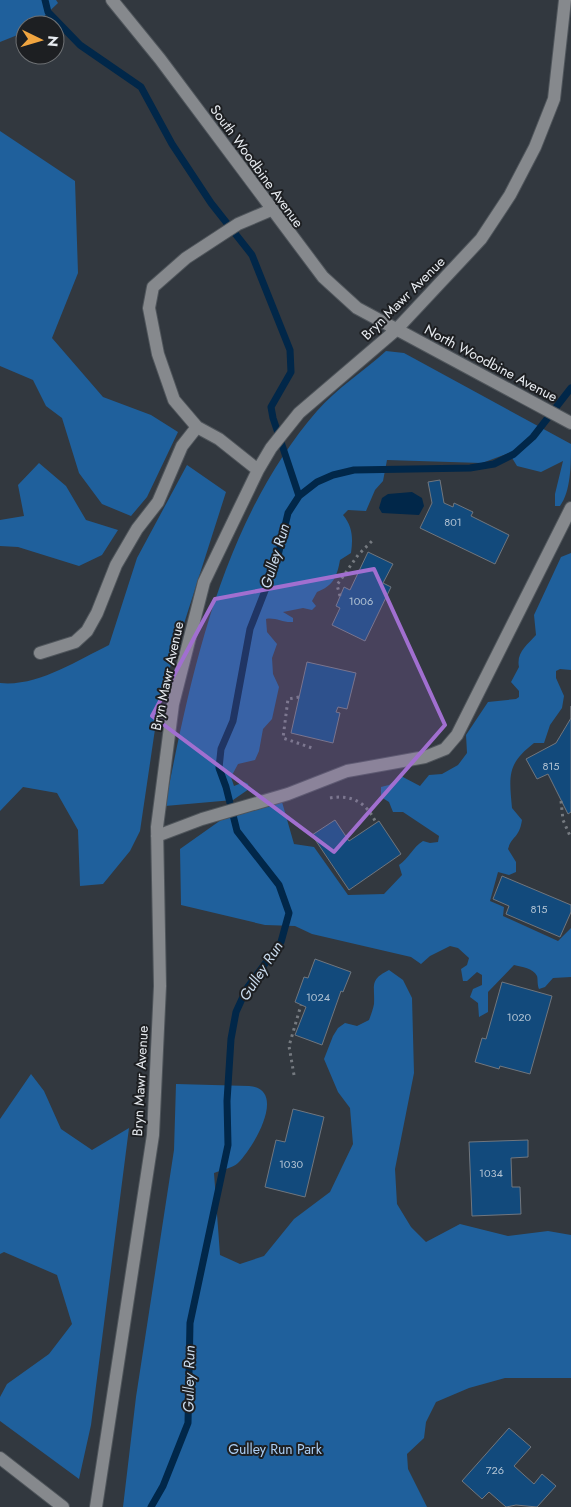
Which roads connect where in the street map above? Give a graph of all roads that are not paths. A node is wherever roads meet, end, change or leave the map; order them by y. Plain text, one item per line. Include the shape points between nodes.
1 (112, 0) edge
2 (566, 0) edge
3 (271, 210) junction
4 (396, 330) junction
5 (571, 423) edge
6 (198, 427) junction
7 (258, 470) junction
8 (571, 508) edge
9 (40, 653) dead end
10 (157, 836) junction
11 (0, 1458) edge
12 (63, 1507) edge
13 (96, 1507) edge

1 - 3 street, South Woodbine Avenue
2 - 4 street, Bryn Mawr Avenue via 554,99 535,147 510,196 481,239
3 - 4 street, South Woodbine Avenue via 323,277 358,308
3 - 6 street via 222,234 186,258 152,287 149,308 158,354 174,400
4 - 5 street, North Woodbine Avenue
4 - 7 street, Bryn Mawr Avenue via 299,413
6 - 7 street
6 - 9 street via 182,446 158,502 137,529 116,566 87,631 75,642
7 - 10 street, Bryn Mawr Avenue via 204,582 173,704
8 - 10 street via 457,735 445,749 425,757 347,770 288,794
10 - 13 street, Bryn Mawr Avenue via 160,986 153,1135
11 - 12 street

